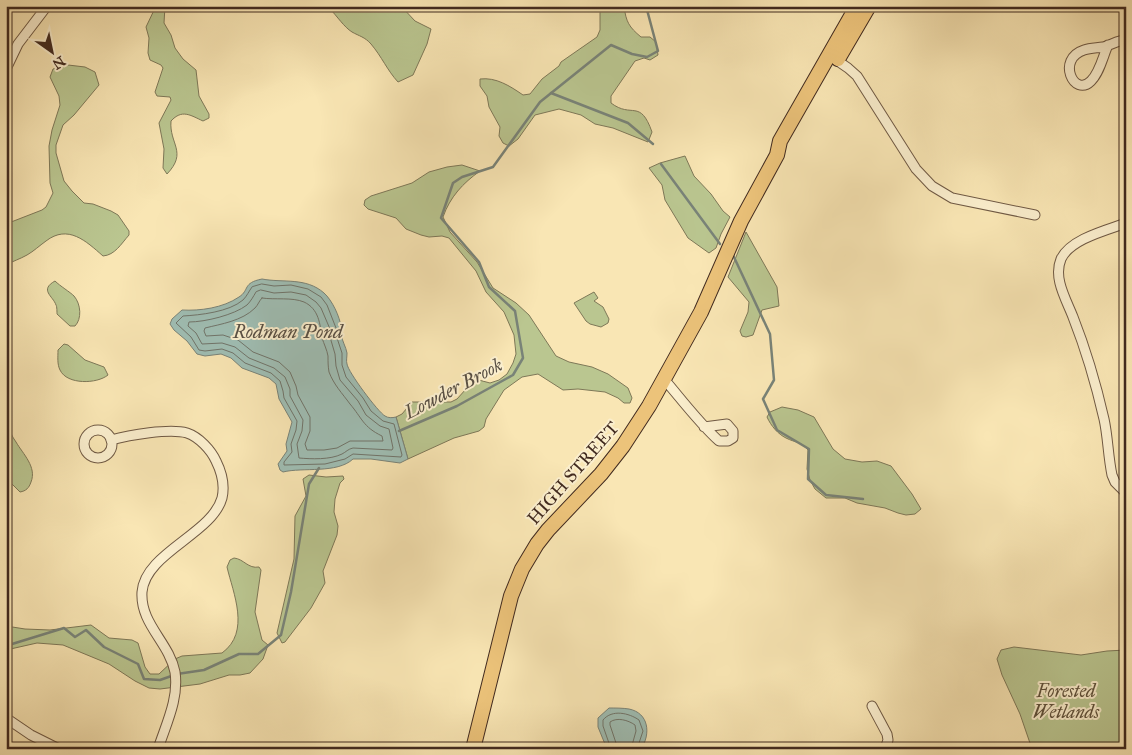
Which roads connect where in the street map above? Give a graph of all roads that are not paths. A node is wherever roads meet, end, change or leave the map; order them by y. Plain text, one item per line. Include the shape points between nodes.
1 (47, 6) edge
2 (857, 6) edge
3 (869, 6) edge
4 (1126, 40) edge
5 (1108, 45) junction
6 (834, 58) junction
7 (6, 69) edge
8 (1035, 215) dead end
9 (1126, 223) edge
10 (664, 379) junction
11 (704, 427) dead end
12 (111, 440) dead end
13 (1126, 493) edge
14 (872, 706) dead end
15 (6, 718) edge
16 (59, 749) edge
17 (158, 749) edge
18 (473, 749) edge
19 (885, 749) edge

1 - 7 street via 18,44
2 - 6 main road, HIGH STREET
3 - 6 main road, HIGH STREET
4 - 5 street
5 - 5 street via 1091,82 1084,85 1075,83 1070,77 1069,67 1074,56 1083,50
6 - 8 street via 857,76 916,169 932,186 944,195 960,200
6 - 10 main road, HIGH STREET via 787,146 777,155 741,221 701,312
9 - 13 street via 1071,246 1058,268 1060,284 1094,380 1112,475
10 - 11 street
10 - 18 main road, HIGH STREET via 624,446 548,530 522,569 511,596
12 - 17 street via 146,433 186,433 212,452 224,480 222,498 215,512 156,565 145,580 142,591 144,613 166,651 175,675 174,701
14 - 19 street via 888,740
15 - 16 street

